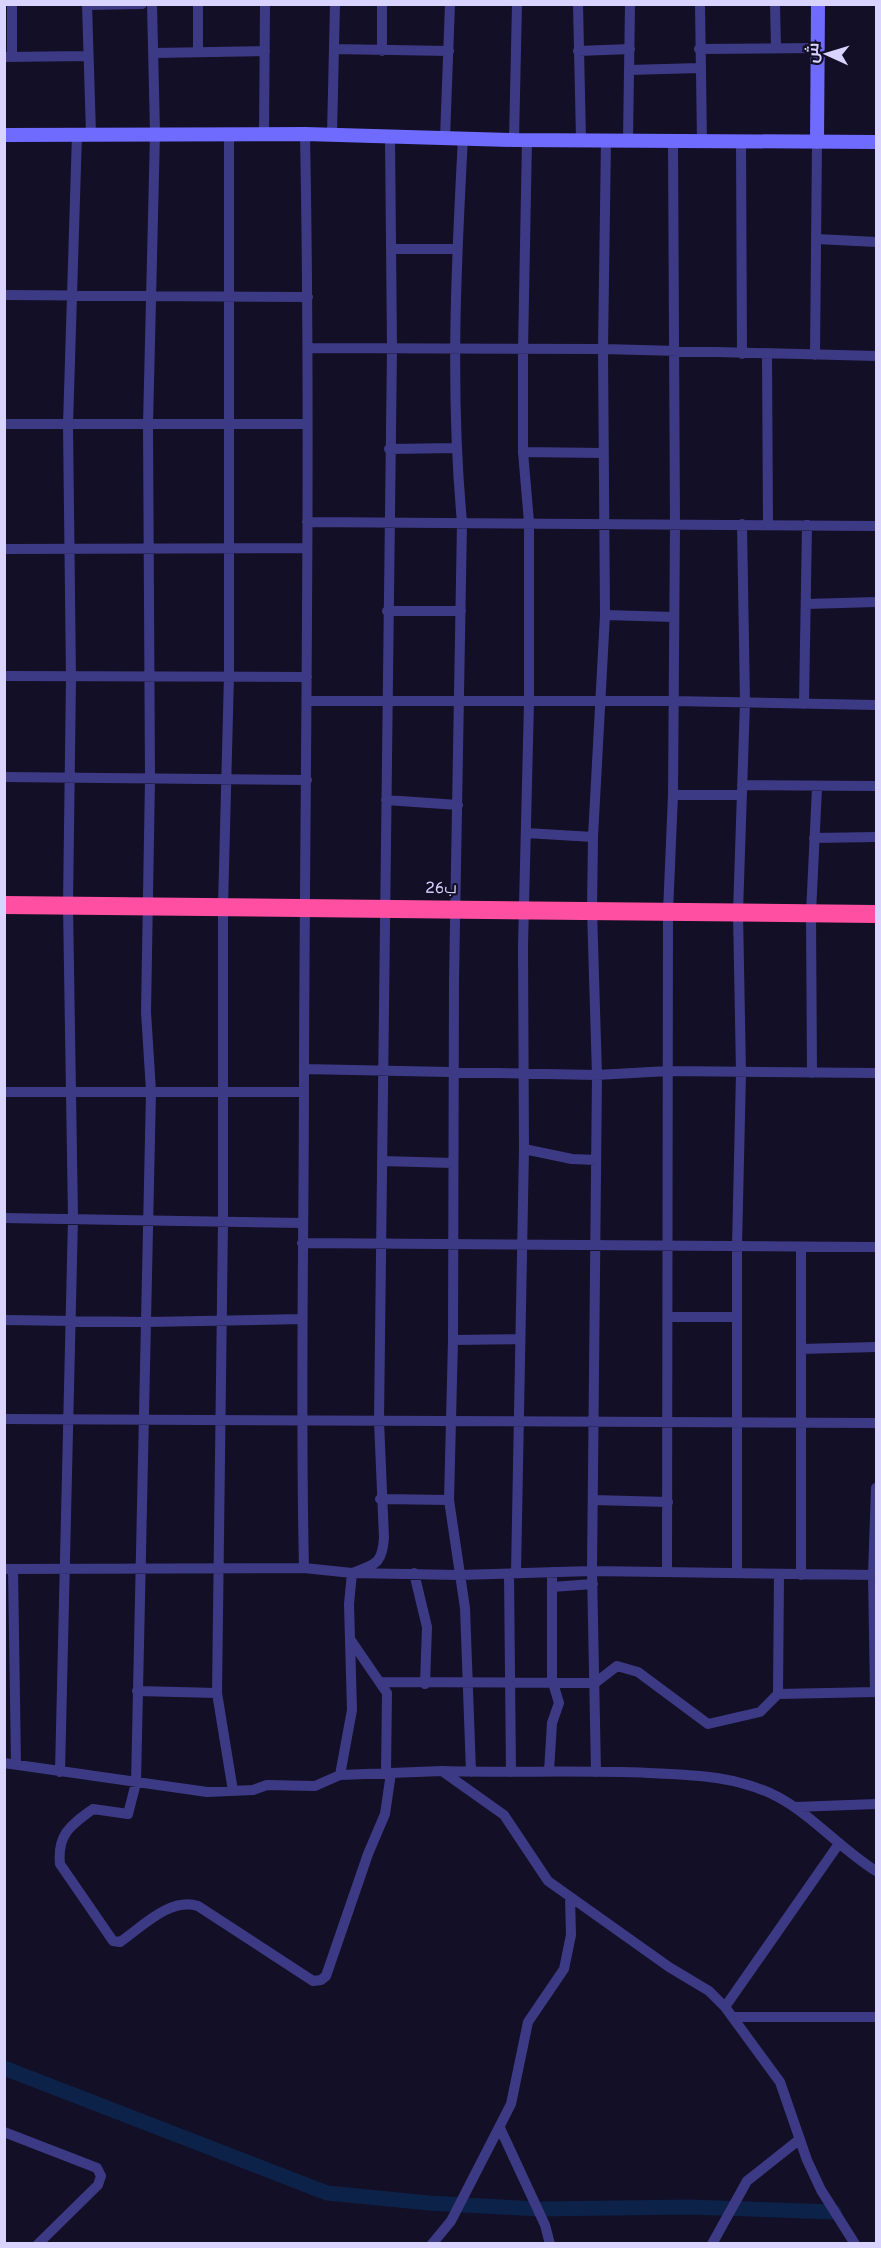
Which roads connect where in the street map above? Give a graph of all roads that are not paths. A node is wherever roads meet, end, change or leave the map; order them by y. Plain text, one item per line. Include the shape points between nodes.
1 (12, 4) edge
2 (142, 4) edge
3 (152, 4) edge
4 (198, 4) edge
5 (265, 4) edge
6 (335, 4) edge
7 (382, 4) edge
8 (450, 4) edge
9 (517, 4) edge
10 (578, 4) edge
11 (630, 4) edge
12 (700, 4) edge
13 (775, 4) edge
14 (818, 4) edge
15 (87, 5) edge
16 (776, 48) junction
17 (819, 48) junction
18 (334, 49) junction
19 (630, 49) junction
20 (699, 49) junction
21 (265, 51) junction
22 (382, 51) junction
23 (449, 51) junction
24 (578, 51) junction
25 (198, 52) junction
26 (154, 53) junction
27 (88, 56) junction
28 (8, 57) edge
29 (699, 68) junction
30 (629, 69) junction
31 (84, 134) junction
32 (155, 134) junction
33 (229, 134) junction
34 (305, 134) junction
35 (332, 134) junction
36 (4, 135) edge
37 (264, 135) junction
38 (390, 136) junction
39 (445, 138) junction
40 (463, 138) junction
41 (581, 139) junction
42 (521, 140) junction
43 (606, 140) junction
44 (628, 140) junction
45 (673, 141) junction
46 (702, 141) junction
47 (741, 142) junction
48 (817, 142) junction
49 (876, 142) edge
50 (817, 239) junction
51 (876, 242) edge
52 (391, 249) junction
53 (457, 249) junction
54 (4, 295) edge
55 (74, 296) junction
56 (228, 296) junction
57 (149, 297) junction
58 (308, 297) junction
59 (308, 348) junction
60 (392, 348) junction
61 (455, 349) junction
62 (523, 350) junction
63 (603, 350) junction
64 (674, 352) junction
65 (742, 354) junction
66 (767, 355) junction
67 (815, 355) junction
68 (876, 356) edge
69 (4, 424) edge
70 (307, 424) junction
71 (68, 425) junction
72 (148, 425) junction
73 (229, 425) junction
74 (455, 448) junction
75 (389, 449) junction
76 (523, 452) junction
77 (603, 453) junction
78 (307, 522) junction
79 (388, 522) junction
80 (462, 522) junction
81 (529, 522) junction
82 (742, 524) junction
83 (604, 525) junction
84 (675, 525) junction
85 (768, 525) junction
86 (807, 525) junction
87 (876, 526) edge
88 (307, 548) junction
89 (4, 549) edge
90 (147, 549) junction
91 (229, 549) junction
92 (69, 550) junction
93 (876, 602) edge
94 (806, 604) junction
95 (387, 611) junction
96 (461, 611) junction
97 (604, 615) junction
98 (674, 617) junction
99 (150, 675) junction
100 (229, 675) junction
101 (4, 676) edge
102 (307, 677) junction
103 (72, 678) junction
104 (307, 701) junction
105 (674, 701) junction
106 (386, 702) junction
107 (460, 702) junction
108 (529, 702) junction
109 (601, 702) junction
110 (745, 702) junction
111 (804, 704) junction
112 (876, 705) edge
113 (4, 777) edge
114 (70, 777) junction
115 (150, 779) junction
116 (227, 780) junction
117 (306, 780) junction
118 (876, 786) edge
119 (817, 788) junction
120 (742, 790) junction
121 (673, 795) junction
122 (386, 800) junction
123 (458, 805) junction
124 (526, 833) junction
125 (593, 837) junction
126 (876, 837) edge
127 (814, 838) junction
128 (4, 904) edge
129 (68, 905) junction
130 (149, 906) junction
131 (223, 907) junction
132 (304, 908) junction
133 (385, 908) junction
134 (455, 909) junction
135 (524, 909) junction
136 (592, 910) junction
137 (668, 912) junction
138 (738, 912) junction
139 (811, 913) junction
140 (876, 914) edge
141 (304, 1069) junction
142 (383, 1071) junction
143 (668, 1071) junction
144 (453, 1072) junction
145 (741, 1072) junction
146 (812, 1073) junction
147 (876, 1073) edge
148 (522, 1074) junction
149 (597, 1075) junction
150 (151, 1091) junction
151 (4, 1092) edge
152 (71, 1092) junction
153 (223, 1092) junction
154 (304, 1092) junction
155 (524, 1149) junction
156 (596, 1160) junction
157 (381, 1161) junction
158 (453, 1163) junction
159 (4, 1218) edge
160 (73, 1218) junction
161 (149, 1220) junction
162 (223, 1222) junction
163 (302, 1223) junction
164 (302, 1244) junction
165 (380, 1244) junction
166 (453, 1245) junction
167 (523, 1245) junction
168 (596, 1245) junction
169 (669, 1246) junction
170 (737, 1246) junction
171 (801, 1247) junction
172 (876, 1247) edge
173 (669, 1317) junction
174 (737, 1317) junction
175 (302, 1318) junction
176 (222, 1319) junction
177 (4, 1320) edge
178 (71, 1320) junction
179 (146, 1322) junction
180 (520, 1339) junction
181 (453, 1340) junction
182 (876, 1347) edge
183 (801, 1349) junction
184 (69, 1418) junction
185 (4, 1419) edge
186 (144, 1419) junction
187 (219, 1420) junction
188 (300, 1421) junction
189 (379, 1421) junction
190 (450, 1421) junction
191 (519, 1421) junction
192 (594, 1422) junction
193 (669, 1422) junction
194 (800, 1423) junction
195 (737, 1424) junction
196 (876, 1424) edge
197 (876, 1488) edge
198 (380, 1499) junction
199 (449, 1500) junction
200 (593, 1500) junction
201 (668, 1502) junction
202 (304, 1568) junction
203 (9, 1569) edge
204 (66, 1569) junction
205 (140, 1569) junction
206 (218, 1569) junction
207 (592, 1570) junction
208 (552, 1572) junction
209 (667, 1572) junction
210 (352, 1573) junction
211 (414, 1573) junction
212 (512, 1573) junction
213 (737, 1573) junction
214 (779, 1574) junction
215 (459, 1575) junction
216 (801, 1575) junction
217 (875, 1575) edge
218 (592, 1584) junction
219 (552, 1587) junction
220 (350, 1638) junction
221 (9, 1651) edge
222 (381, 1682) junction
223 (468, 1683) junction
224 (553, 1683) junction
225 (595, 1683) junction
226 (425, 1684) junction
227 (508, 1684) junction
228 (137, 1690) junction
229 (876, 1692) edge
230 (217, 1693) junction
231 (778, 1694) junction
232 (10, 1764) edge
233 (442, 1771) junction
234 (60, 1772) junction
235 (471, 1772) junction
236 (511, 1772) junction
237 (549, 1772) junction
238 (596, 1772) junction
239 (388, 1773) junction
240 (340, 1775) junction
241 (136, 1783) junction
242 (233, 1791) junction
243 (876, 1804) edge
244 (795, 1807) junction
245 (838, 1845) junction
246 (876, 1871) edge
247 (570, 1897) junction
248 (725, 2007) junction
249 (733, 2017) junction
250 (876, 2017) edge
251 (500, 2128) junction
252 (4, 2132) edge
253 (800, 2139) junction
254 (38, 2244) edge
255 (432, 2244) edge
256 (550, 2244) edge
257 (712, 2244) edge
258 (855, 2244) edge

1 - 28 street
2 - 15 street
3 - 26 street
4 - 25 street
5 - 21 street
6 - 18 street
7 - 22 street
8 - 23 street
9 - 42 street
10 - 24 street
11 - 19 street
12 - 20 street
13 - 16 street
14 - 17 main road
15 - 27 street
16 - 17 street
16 - 20 street
17 - 48 main road
18 - 22 street
18 - 35 street
19 - 24 street
19 - 30 street
20 - 29 street
21 - 25 street
21 - 37 street
22 - 23 street
23 - 39 street
24 - 41 street
25 - 26 street
26 - 32 street
27 - 28 street
27 - 31 street
29 - 30 street
29 - 46 street
30 - 44 street
31 - 32 main road
31 - 36 main road
31 - 55 street
32 - 33 main road
32 - 57 street
33 - 37 main road
33 - 56 street
34 - 35 main road
34 - 37 main road
34 - 58 street
35 - 38 main road
38 - 39 main road
38 - 52 street
39 - 40 main road
40 - 42 main road
40 - 53 street
41 - 42 main road
41 - 43 main road
42 - 62 street
43 - 44 main road
43 - 63 street
44 - 45 main road
45 - 46 main road
45 - 64 street
46 - 47 main road
47 - 48 main road
47 - 65 street
48 - 49 main road
48 - 50 street
50 - 51 street
50 - 67 street
52 - 53 street
52 - 60 street
53 - 61 street
54 - 55 street
55 - 57 street
55 - 71 street
56 - 57 street
56 - 58 street
56 - 73 street
57 - 72 street
58 - 59 street
59 - 60 street
59 - 70 street
60 - 61 street
60 - 75 street
61 - 62 street
61 - 74 street
62 - 63 street
62 - 76 street
63 - 64 street
63 - 77 street
64 - 65 street
64 - 84 street
65 - 66 street
66 - 67 street
66 - 85 street
67 - 68 street
69 - 71 street
70 - 73 street
70 - 78 street
71 - 72 street
71 - 92 street
72 - 73 street
72 - 90 street
73 - 91 street
74 - 75 street
74 - 80 street
75 - 79 street
76 - 77 street
76 - 81 street
77 - 83 street
78 - 79 street
78 - 88 street
79 - 80 street
79 - 95 street
80 - 81 street
80 - 96 street
81 - 83 street
81 - 108 street
82 - 84 street
82 - 85 street
82 - 110 street
83 - 84 street
83 - 97 street
84 - 98 street
85 - 86 street
86 - 87 street
86 - 94 street
88 - 91 street
88 - 102 street
89 - 92 street
90 - 91 street
90 - 92 street
90 - 99 street
91 - 100 street
92 - 103 street
93 - 94 street
94 - 111 street
95 - 96 street
95 - 106 street
96 - 107 street
97 - 98 street
97 - 109 street
98 - 105 street
99 - 100 street
99 - 103 street
99 - 115 street
100 - 102 street
100 - 116 street
101 - 103 street
102 - 104 street
103 - 114 street
104 - 106 street
104 - 117 street
105 - 109 street
105 - 110 street
105 - 121 street
106 - 107 street
106 - 122 street
107 - 108 street
107 - 123 street
108 - 109 street
108 - 124 street
109 - 125 street
110 - 111 street
110 - 120 street
111 - 112 street
113 - 114 street
114 - 115 street
114 - 129 street
115 - 116 street
115 - 130 street
116 - 117 street
116 - 131 street
117 - 132 street
118 - 119 street
119 - 120 street
119 - 127 street
120 - 121 street
120 - 138 street
121 - 137 street
122 - 123 street
122 - 133 street
123 - 134 street
124 - 125 street
124 - 135 street
125 - 136 street
126 - 127 street
127 - 139 street
128 - 129 highway, 26ب
129 - 130 highway, 26ب
129 - 152 street
130 - 131 highway, 26ب
130 - 150 street via 146,1012
131 - 132 highway, 26ب
131 - 153 street
132 - 133 highway, 26ب
132 - 141 street
133 - 134 highway, 26ب
133 - 142 street
134 - 135 highway, 26ب
134 - 144 street
135 - 136 highway, 26ب
135 - 148 street
136 - 137 highway, 26ب
136 - 149 street
137 - 138 highway, 26ب
137 - 143 street
138 - 139 highway, 26ب
138 - 145 street
139 - 140 highway, 26ب
139 - 146 street
141 - 142 street
141 - 154 street
142 - 144 street
142 - 157 street
143 - 145 street
143 - 149 street
143 - 169 street
144 - 148 street
144 - 158 street
145 - 146 street
145 - 170 street
146 - 147 street
148 - 149 street
148 - 155 street
149 - 156 street
150 - 152 street
150 - 153 street
150 - 161 street
151 - 152 street
152 - 160 street
153 - 154 street
153 - 162 street
154 - 163 street
155 - 156 street
155 - 167 street
156 - 168 street
157 - 158 street
157 - 165 street
158 - 166 street
159 - 160 street
160 - 161 street
160 - 178 street
161 - 162 street
161 - 179 street
162 - 163 street
162 - 176 street
163 - 164 street
164 - 165 street
164 - 175 street
165 - 166 street
165 - 189 street
166 - 167 street
166 - 181 street
167 - 168 street
167 - 180 street
168 - 169 street
168 - 192 street
169 - 170 street
169 - 173 street
170 - 171 street
170 - 174 street
171 - 172 street
171 - 183 street
173 - 174 street
173 - 193 street
174 - 195 street
175 - 176 street
175 - 188 street
176 - 179 street
176 - 187 street
177 - 178 street
178 - 179 street
178 - 184 street
179 - 186 street
180 - 181 street
180 - 191 street
181 - 190 street
182 - 183 street
183 - 194 street
184 - 185 street
184 - 186 street
184 - 204 street
186 - 187 street
186 - 205 street
187 - 188 street
187 - 206 street
188 - 189 street
188 - 202 street
189 - 190 street
189 - 198 street
190 - 191 street
190 - 199 street
191 - 192 street
191 - 212 street
192 - 193 street
192 - 200 street
193 - 195 street
193 - 201 street
194 - 195 street
194 - 196 street
194 - 216 street
195 - 213 street
197 - 217 street
198 - 199 street
198 - 210 street via 383,1555 377,1563
199 - 215 street
200 - 201 street
200 - 207 street
201 - 209 street
202 - 206 street
202 - 210 street
203 - 204 street
203 - 221 street
204 - 205 street
204 - 234 street
205 - 206 street
205 - 228 street
206 - 230 street
207 - 208 street
207 - 209 street
207 - 218 street
208 - 212 street
208 - 219 street
209 - 213 street
210 - 211 street
210 - 220 street
211 - 215 street
211 - 226 street via 427,1627
212 - 215 street
212 - 227 street
213 - 214 street
214 - 216 street
214 - 231 street
215 - 223 street via 465,1608
216 - 217 street
217 - 229 street
218 - 219 street
218 - 225 street
219 - 224 street
220 - 222 street
220 - 240 street via 351,1710
221 - 232 street
222 - 226 street
222 - 239 street via 387,1693
223 - 226 street
223 - 227 street
223 - 235 street
224 - 225 street
224 - 227 street
224 - 237 street via 559,1703 552,1723
225 - 231 street via 617,1666 638,1672 708,1724 760,1712
225 - 238 street
227 - 236 street
228 - 230 street
228 - 241 street
229 - 231 street
230 - 242 street
232 - 234 street
233 - 235 street
233 - 239 street
233 - 247 street via 504,1815 548,1881
234 - 241 street
235 - 236 street
236 - 237 street
237 - 238 street
238 - 244 street via 708,1776 752,1785
239 - 240 street
239 - 241 street via 385,1814 326,1976 313,1982 198,1906 186,1903 171,1907 120,1942 109,1937 60,1864 58,1849 63,1835 93,1809 128,1814
240 - 242 street via 315,1786 267,1785
241 - 242 street via 207,1792
243 - 244 street
244 - 245 street
245 - 246 street
245 - 248 street
247 - 248 street via 709,1991
247 - 251 street via 570,1935 564,1969 528,2022 511,2104
248 - 249 street
249 - 250 street
249 - 253 street via 780,2082
251 - 255 street via 451,2221
251 - 256 street
252 - 254 street via 97,2168 101,2176 98,2185
253 - 257 street via 747,2181
253 - 258 street via 821,2190

